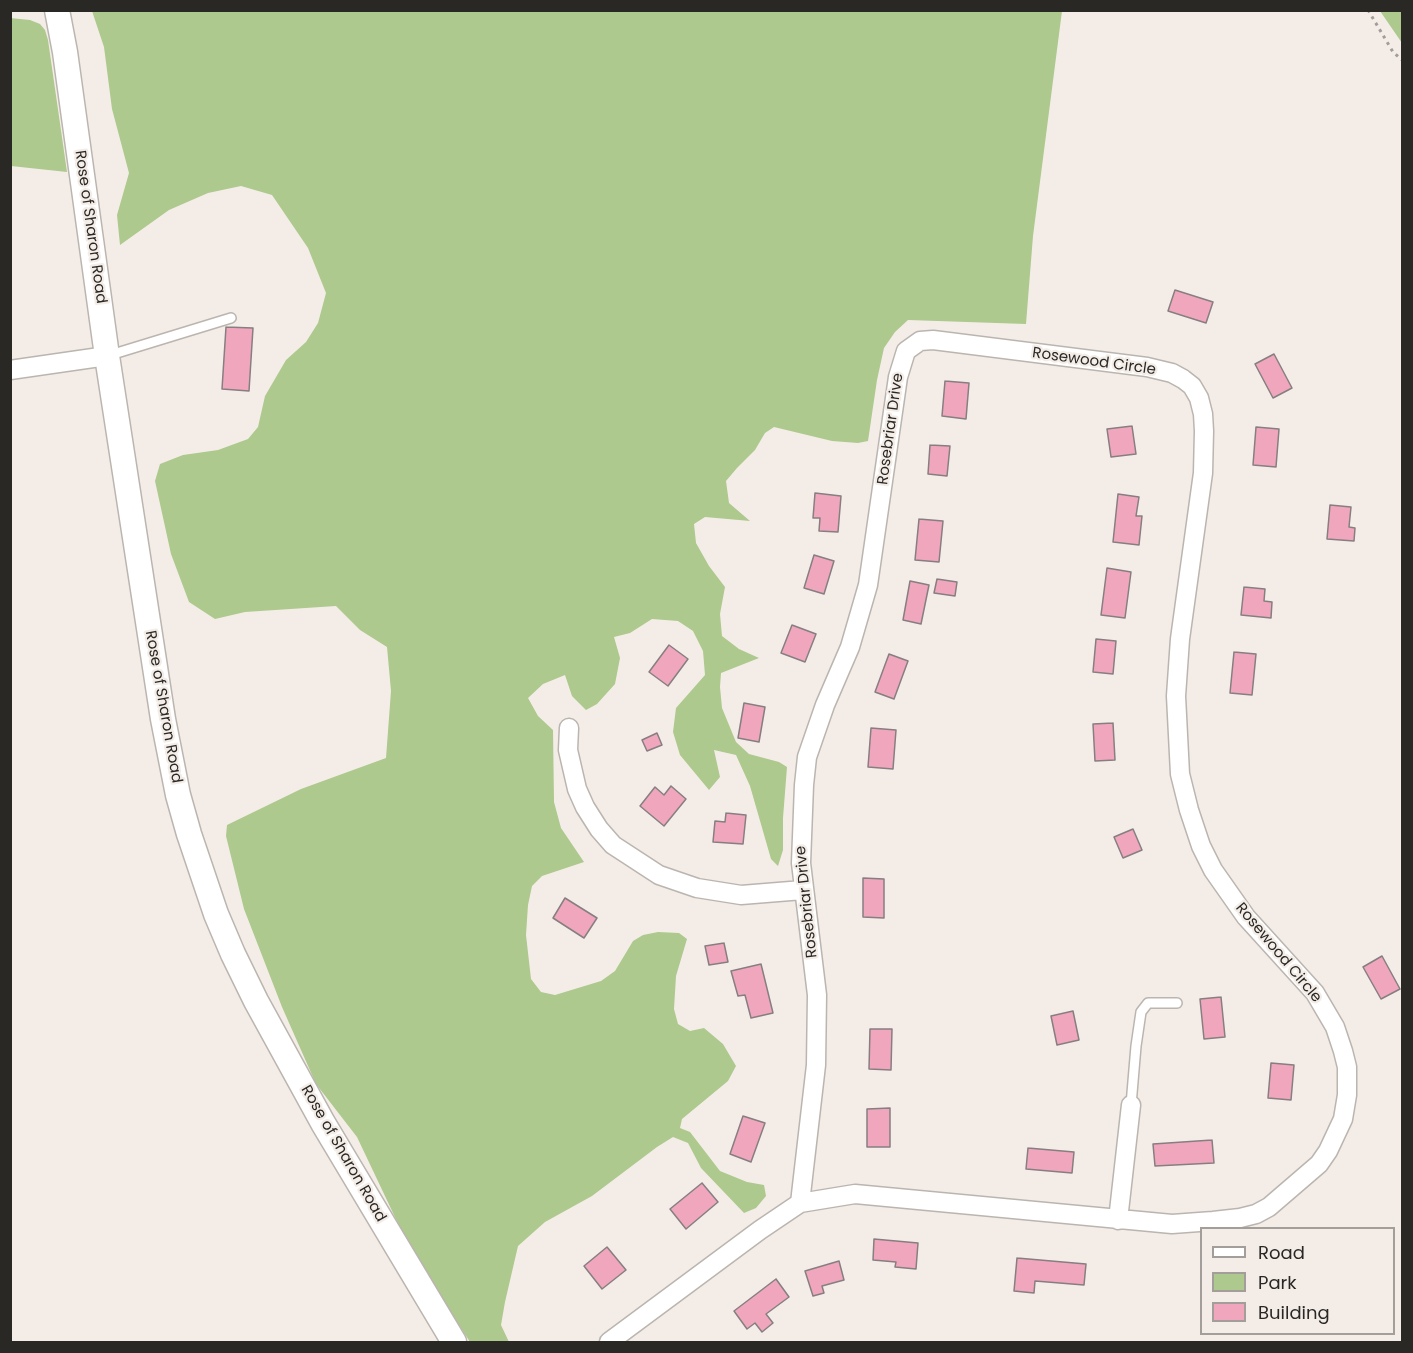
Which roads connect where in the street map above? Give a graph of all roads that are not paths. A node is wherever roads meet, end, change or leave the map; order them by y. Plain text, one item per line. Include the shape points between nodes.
1 (57, 10) edge
2 (231, 318) dead end
3 (912, 345) joint
4 (107, 356) junction
5 (10, 370) edge
6 (569, 728) dead end
7 (803, 890) junction
8 (1177, 1003) dead end
9 (1131, 1105) joint
10 (800, 1203) junction
11 (1118, 1220) junction
12 (454, 1342) edge
13 (609, 1342) edge

1 - 4 street, Rose of Sharon Road
2 - 4 lane
3 - 7 street, Rosebriar Drive via 906,351 898,377 873,562 863,607 807,757 801,836
3 - 11 street, Rosewood Circle via 933,340 1147,367 1172,373 1192,386 1203,414 1203,473 1176,696 1180,774 1201,846 1213,870 1246,917 1328,1012 1344,1050 1347,1095 1343,1119 1319,1164 1269,1207 1240,1218 1212,1221 1172,1224
4 - 5 street
4 - 12 street, Rose of Sharon Road via 162,719 178,795 202,874 232,954 256,1001 323,1123
6 - 7 street via 568,750 577,789 599,830 613,845 659,875 697,888 741,895
7 - 10 street, Rosebriar Drive via 817,995 816,1065
8 - 9 lane via 1148,1003 1141,1012
9 - 11 street
10 - 11 street, Rosewood Circle via 855,1194
10 - 13 street

